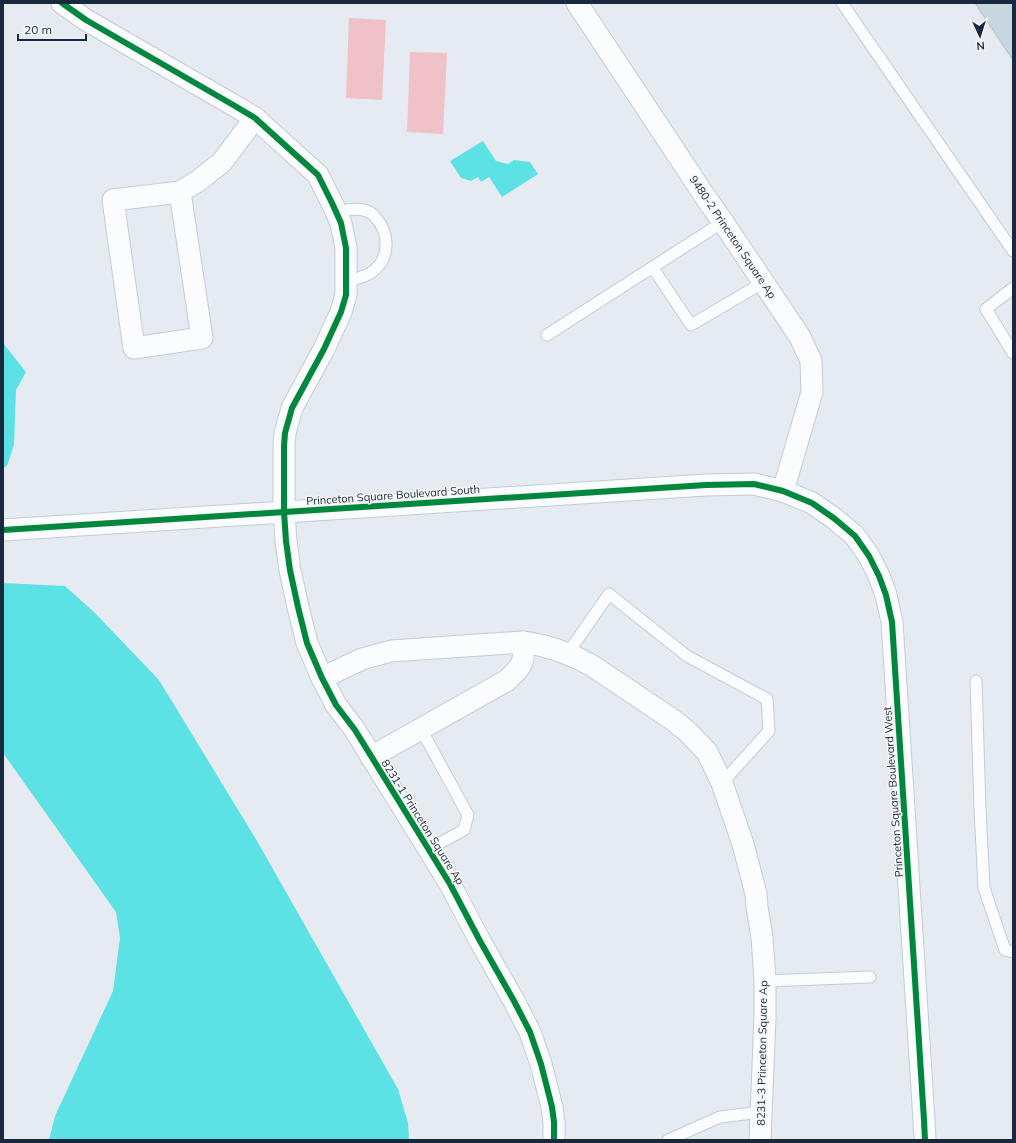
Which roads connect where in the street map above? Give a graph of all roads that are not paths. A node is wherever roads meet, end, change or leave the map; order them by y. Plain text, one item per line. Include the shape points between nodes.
1 (62, 3) edge
2 (576, 3) edge
3 (842, 3) edge
4 (255, 118) junction
5 (180, 192) junction
6 (336, 212) junction
7 (723, 222) junction
8 (1013, 251) edge
9 (653, 268) junction
10 (346, 282) junction
11 (764, 282) junction
12 (1013, 288) edge
13 (547, 335) dead end
14 (1013, 353) edge
15 (783, 491) junction
16 (284, 512) junction
17 (3, 530) edge
18 (523, 642) junction
19 (568, 653) junction
20 (322, 678) junction
21 (976, 681) dead end
22 (421, 729) junction
23 (371, 757) junction
24 (722, 783) junction
25 (429, 849) junction
26 (1013, 952) edge
27 (870, 977) dead end
28 (765, 981) junction
29 (761, 1112) junction
30 (554, 1140) edge
31 (668, 1140) edge
32 (760, 1140) edge
33 (925, 1140) edge

1 - 4 street, 8231-1 Princeton Square Ap via 86,20
2 - 7 street, 9480-2 Princeton Square Ap
3 - 8 lane
4 - 5 street via 222,162
4 - 6 street, 8231-1 Princeton Square Ap via 318,175
5 - 5 street via 113,200 134,348 202,338
6 - 10 street, 8231-1 Princeton Square Ap via 346,248
6 - 10 lane via 358,208 371,212 384,230 387,246 382,262 371,273
7 - 9 lane
7 - 11 street, 9480-2 Princeton Square Ap
9 - 11 lane via 691,325
9 - 13 lane
10 - 16 street, 8231-1 Princeton Square Ap via 346,295 341,312 292,408 285,433
11 - 15 street, 9480-2 Princeton Square Ap via 800,337 811,361 812,392
12 - 14 lane via 986,309
15 - 16 street, Princeton Square Boulevard South via 754,484 706,485
15 - 33 street, Princeton Square Boulevard West via 812,503 855,536 879,576 892,622
16 - 17 street, Princeton Square Boulevard South
16 - 20 street, 8231-1 Princeton Square Ap via 290,570 298,607 307,643
18 - 19 street, 8231-3 Princeton Square Ap
18 - 20 street, 8231-3 Princeton Square Ap via 392,651 362,659
18 - 22 street via 524,656 520,668 506,681
19 - 24 street, 8231-3 Princeton Square Ap via 591,664 688,732 706,752
19 - 24 lane via 609,594 687,656 767,699 769,731
20 - 23 street, 8231-1 Princeton Square Ap
21 - 26 lane via 984,888 1005,950
22 - 23 street
22 - 25 lane via 468,815 464,830
23 - 25 street, 8231-1 Princeton Square Ap
24 - 28 street, 8231-3 Princeton Square Ap via 743,844 756,894
25 - 30 street, 8231-1 Princeton Square Ap via 530,1032 552,1107
27 - 28 lane
28 - 29 street, 8231-3 Princeton Square Ap
29 - 31 lane via 720,1117
29 - 32 street, 8231-3 Princeton Square Ap

